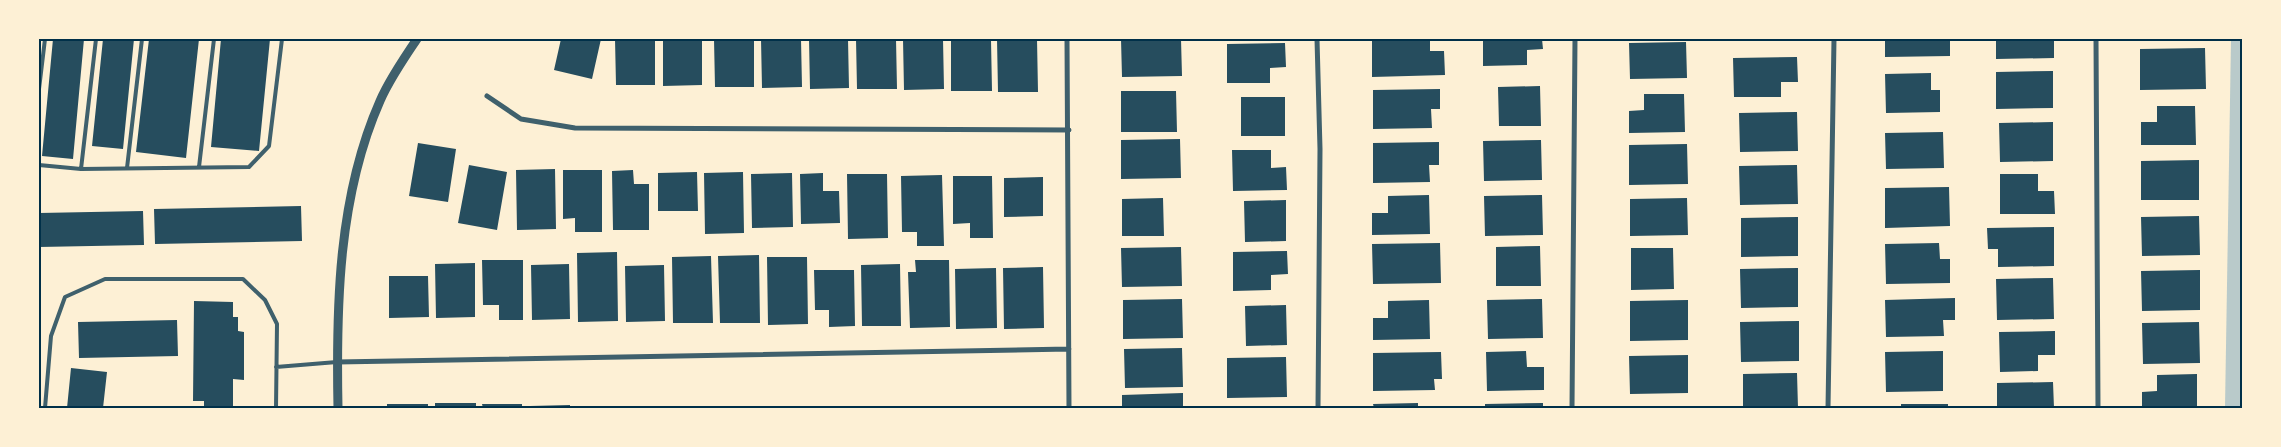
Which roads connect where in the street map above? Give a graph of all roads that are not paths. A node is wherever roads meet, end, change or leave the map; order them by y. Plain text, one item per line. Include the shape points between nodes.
1 (45, 39) edge
2 (96, 39) edge
3 (142, 39) edge
4 (214, 39) edge
5 (282, 39) edge
6 (417, 39) edge
7 (1068, 39) edge
8 (1317, 39) edge
9 (1575, 39) edge
10 (1834, 39) edge
11 (2096, 39) edge
12 (39, 89) edge
13 (487, 96) dead end
14 (1069, 130) junction
15 (39, 165) edge
16 (199, 167) junction
17 (127, 168) junction
18 (81, 169) junction
19 (1069, 349) junction
20 (338, 362) junction
21 (276, 367) junction
22 (45, 408) edge
23 (276, 408) edge
24 (338, 408) edge
25 (1068, 408) edge
26 (1318, 408) edge
27 (1572, 408) edge
28 (1828, 408) edge
29 (2098, 408) edge

1 - 12 lane
2 - 18 lane
3 - 17 lane
4 - 16 lane
5 - 16 lane via 269,146 249,167
6 - 20 street via 380,100 357,166 343,247
7 - 14 street
8 - 26 street via 1320,149
9 - 27 street
10 - 28 street
11 - 29 street
13 - 14 street via 521,119 575,128
14 - 19 street
15 - 18 lane
16 - 17 lane
17 - 18 lane
19 - 20 street
19 - 25 street
20 - 21 lane
20 - 24 street
21 - 22 lane via 277,324 264,300 244,279 105,279 65,296 51,336
21 - 23 lane

